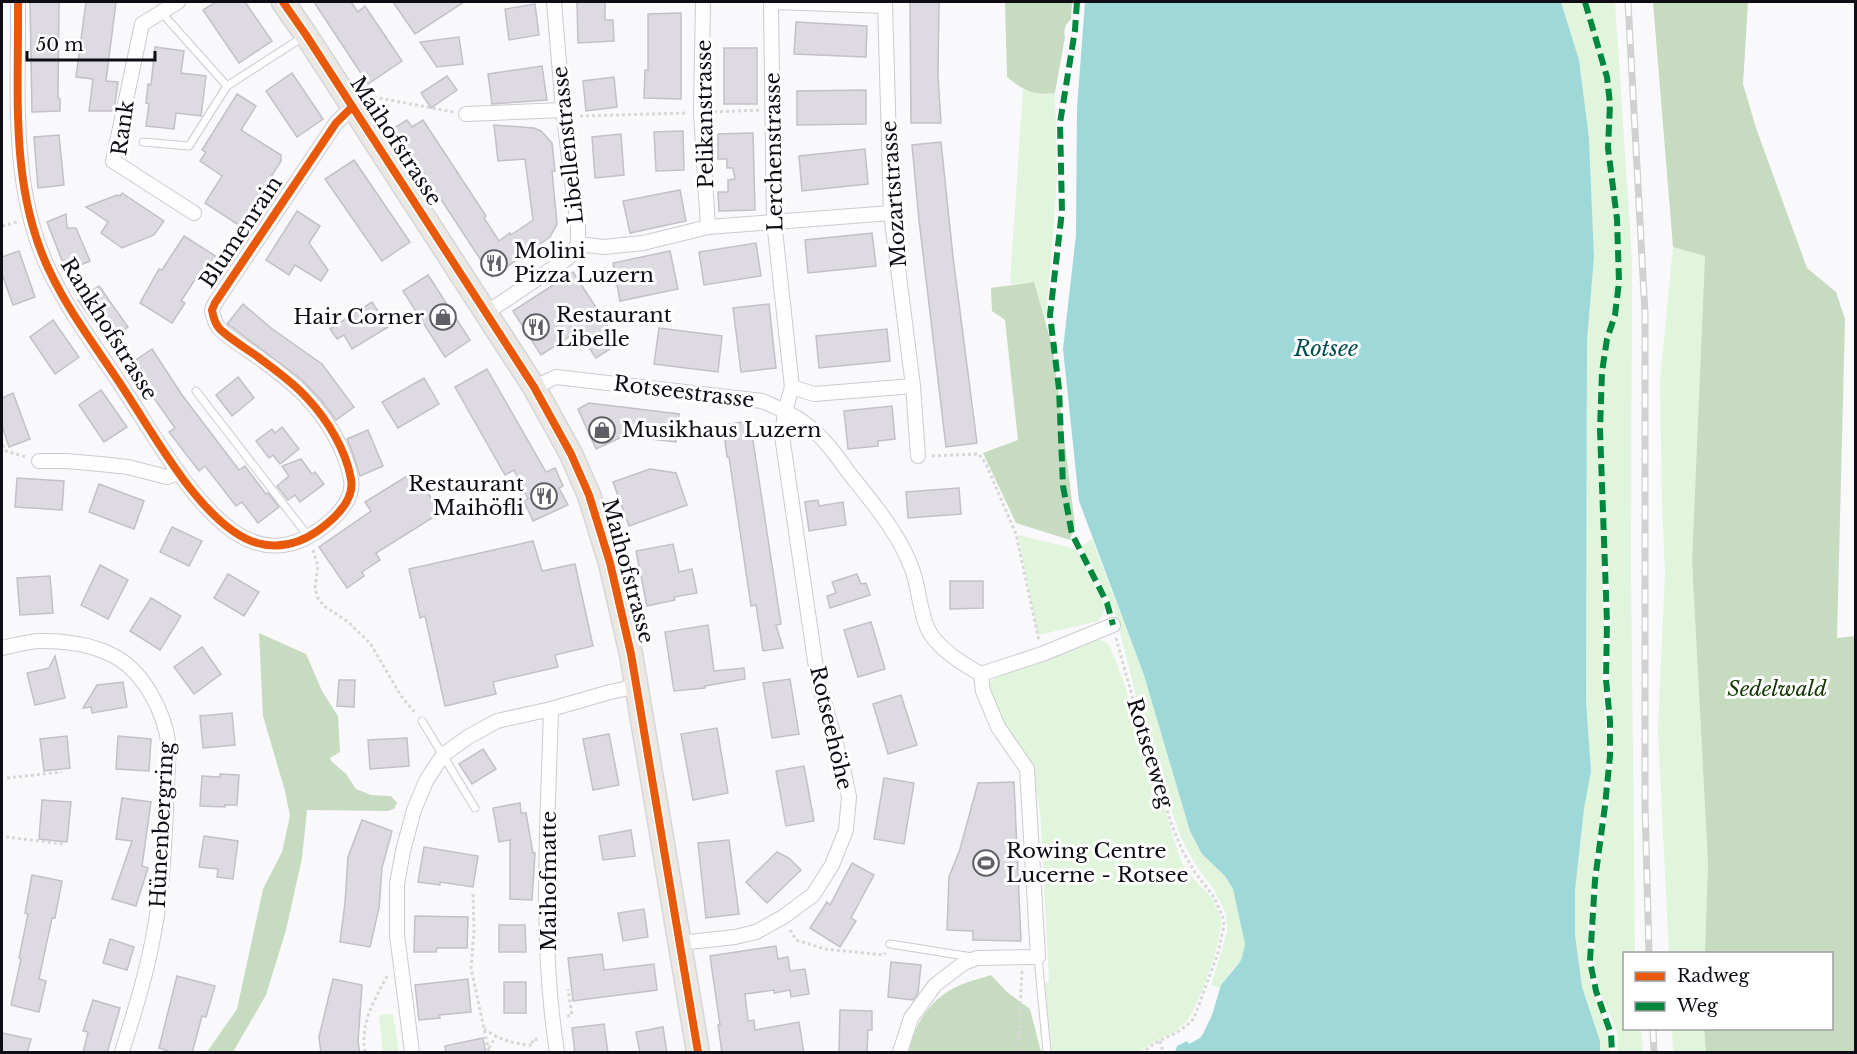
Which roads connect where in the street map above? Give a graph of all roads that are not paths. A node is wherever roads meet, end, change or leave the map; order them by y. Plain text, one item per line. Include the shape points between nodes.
1 (18, 2) edge
2 (178, 2) edge
3 (283, 2) edge
4 (554, 2) edge
5 (704, 2) edge
6 (885, 4) edge
7 (161, 12) junction
8 (306, 35) junction
9 (227, 86) junction
10 (358, 103) junction
11 (563, 113) junction
12 (466, 114) road end
13 (143, 142) dead end
14 (194, 213) dead end
15 (891, 213) junction
16 (774, 221) junction
17 (708, 227) junction
18 (578, 244) junction
19 (486, 313) junction
20 (913, 386) junction
21 (534, 387) junction
22 (792, 387) junction
23 (196, 391) dead end
24 (785, 411) junction
25 (918, 456) road end
26 (39, 461) road end
27 (179, 473) junction
28 (309, 537) junction
29 (1113, 625) road end
30 (2, 648) edge
31 (981, 674) junction
32 (638, 686) junction
33 (551, 709) junction
34 (422, 721) road end
35 (443, 755) junction
36 (475, 808) dead end
37 (680, 943) junction
38 (890, 944) dead end
39 (1038, 957) junction
40 (977, 958) junction
41 (122, 1053) edge
42 (412, 1053) edge
43 (557, 1053) edge
44 (698, 1053) edge
45 (900, 1053) edge
46 (1047, 1053) edge

1 - 27 street, Rankhofstrasse via 19,135 31,223 50,272 77,318
2 - 7 street, Rank
3 - 8 main road, Maihofstrasse
4 - 11 street, Libellenstrasse
5 - 17 street, Pelikanstrasse via 701,112
6 - 15 street, Mozartstrasse
6 - 16 street, Lerchenstrasse via 776,2 771,6
7 - 9 lane
7 - 14 street, Rank via 142,24 113,162
8 - 9 lane, Rank
8 - 10 main road, Maihofstrasse
9 - 13 lane, Rank via 189,146
10 - 19 main road, Maihofstrasse
10 - 28 street, Blumenrain via 336,123 212,310 219,328 307,397 340,446 352,482 350,494 337,515
11 - 12 street
11 - 18 street, Libellenstrasse
15 - 16 street
15 - 20 street, Mozartstrasse
16 - 17 street
16 - 22 street, Lerchenstrasse
17 - 18 street via 643,243 604,247
18 - 19 street, Libellenstrasse via 568,258
19 - 21 main road, Maihofstrasse
20 - 22 street via 814,394
20 - 25 street, Mozartstrasse
21 - 24 street, Rotseestrasse via 556,377 762,401
21 - 32 main road, Maihofstrasse via 589,495 610,563
22 - 24 street, Lerchenstrasse
23 - 28 lane
24 - 31 street, Rotseestrasse via 805,423 829,446 899,542 912,569 933,638
24 - 37 street, Rotseehöhe via 782,436 818,681 849,797 846,830 832,865 813,895 783,917 756,932
26 - 27 street via 128,467 167,477
27 - 28 street, Rankhofstrasse via 211,512 234,532 275,547
29 - 31 street
30 - 41 street, Hünenbergring via 40,641 80,644 111,654 137,674 154,697 167,730 161,879 154,931
31 - 39 street via 998,727 1027,769
32 - 33 street
32 - 37 main road, Maihofstrasse
33 - 35 street via 497,721
33 - 43 street, Maihofmatte via 546,919
34 - 35 lane
35 - 36 lane
35 - 42 street via 414,810 397,884 397,935
37 - 44 main road, Maihofstrasse
38 - 40 lane
39 - 40 street
39 - 46 lane
40 - 45 street via 935,985 911,1017

